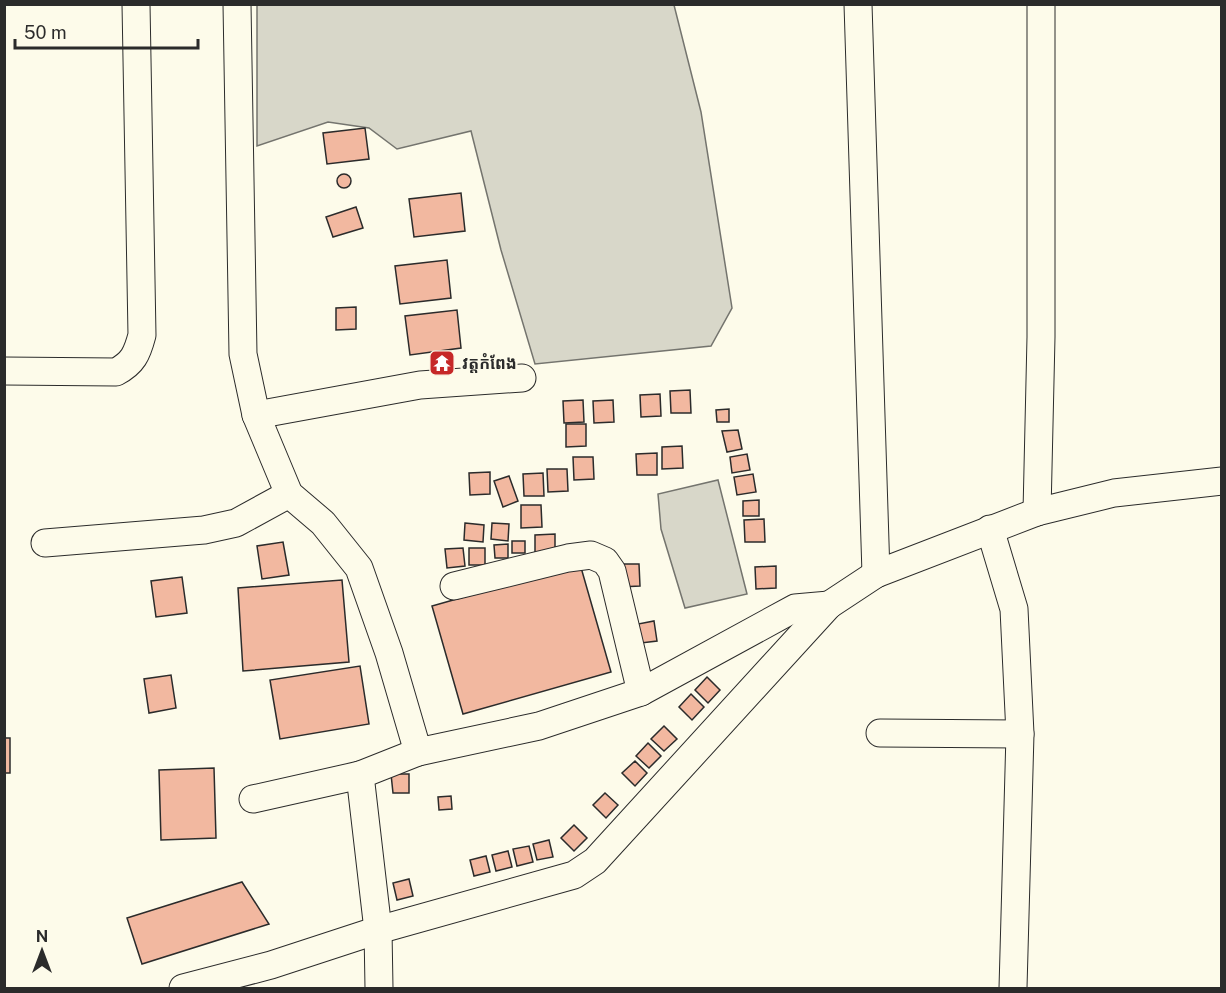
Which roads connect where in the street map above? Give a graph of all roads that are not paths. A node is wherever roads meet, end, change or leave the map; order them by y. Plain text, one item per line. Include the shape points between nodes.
1 (136, 4) edge
2 (237, 4) edge
3 (858, 4) edge
4 (1041, 4) edge
5 (4, 371) edge
6 (522, 378) dead end
7 (253, 403) junction
8 (1221, 480) edge
9 (289, 494) junction
10 (1037, 512) junction
11 (990, 529) junction
12 (45, 543) dead end
13 (876, 574) junction
14 (454, 586) dead end
15 (829, 605) junction
16 (641, 692) junction
17 (880, 733) dead end
18 (1020, 734) junction
19 (418, 752) junction
20 (360, 775) junction
21 (253, 799) dead end
22 (378, 930) junction
23 (183, 988) edge
24 (379, 988) edge
25 (1013, 988) edge

1 - 5 street via 142,335 138,351 130,364 116,372
2 - 7 street via 243,354
3 - 13 street
4 - 10 street
6 - 7 street
7 - 9 street
8 - 10 street via 1114,492
9 - 12 street via 236,523 204,530
9 - 19 street via 322,523 359,568
10 - 11 street
11 - 13 street
11 - 18 street via 1014,609
13 - 15 street
14 - 16 street via 568,558 591,555 605,561 612,571
15 - 16 street via 795,608
15 - 22 street via 595,861 574,874
16 - 19 street via 539,726
17 - 18 street
18 - 25 street
19 - 20 street
20 - 21 street
20 - 22 street
22 - 23 street via 271,965
22 - 24 street

